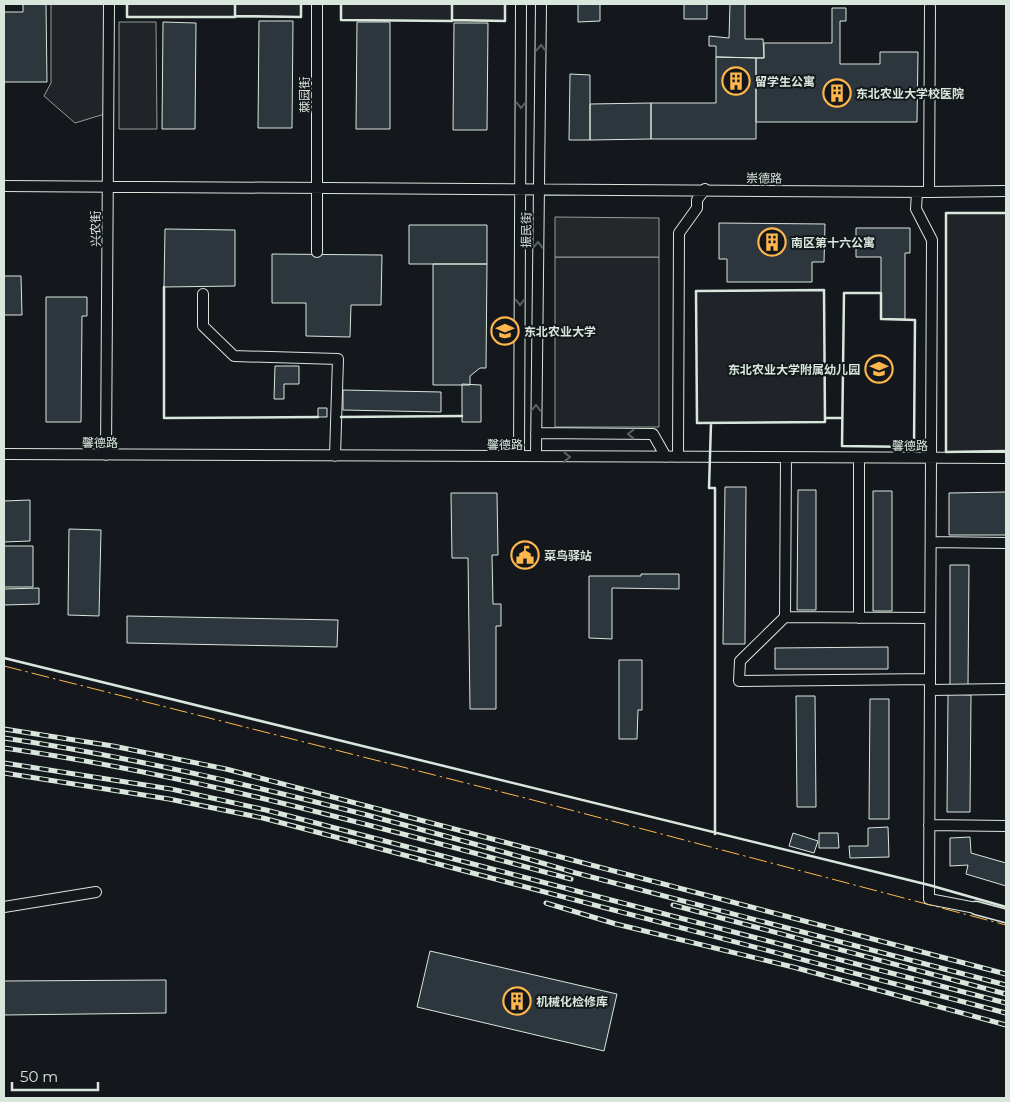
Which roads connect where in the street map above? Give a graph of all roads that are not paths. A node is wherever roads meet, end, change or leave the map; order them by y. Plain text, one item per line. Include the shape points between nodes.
1 (109, 4) edge
2 (317, 4) edge
3 (521, 4) edge
4 (541, 4) edge
5 (930, 7) dead end
6 (521, 79) junction
7 (540, 79) junction
8 (108, 185) junction
9 (4, 186) edge
10 (316, 187) junction
11 (520, 188) junction
12 (539, 188) junction
13 (705, 189) junction
14 (1006, 191) edge
15 (917, 192) junction
16 (929, 192) junction
17 (317, 252) dead end
18 (520, 271) junction
19 (538, 271) junction
20 (203, 294) dead end
21 (519, 356) junction
22 (537, 356) junction
23 (536, 433) junction
24 (4, 454) edge
25 (106, 455) junction
26 (335, 456) junction
27 (518, 456) junction
28 (536, 456) junction
29 (666, 458) junction
30 (678, 458) junction
31 (786, 458) junction
32 (859, 458) junction
33 (931, 458) junction
34 (1006, 458) edge
35 (931, 542) junction
36 (1006, 543) edge
37 (785, 617) junction
38 (859, 618) junction
39 (930, 618) junction
40 (930, 684) junction
41 (1006, 689) edge
42 (929, 826) junction
43 (1006, 826) edge
44 (96, 892) dead end
45 (4, 907) edge
46 (976, 908) joint
47 (1006, 916) edge

1 - 8 street, 兴农街
2 - 10 street, 棘园街
3 - 6 street, 振民街
7 -> 4 street, 振民街
5 - 16 street
6 - 7 street
6 -> 11 street, 振民街
7 - 12 street, 振民街
8 - 9 street, 崇德路
8 - 10 street, 崇德路
8 - 25 street, 兴农街
10 - 11 street, 崇德路
10 - 17 street, 棘园街
11 - 12 street, 崇德路
11 - 18 street, 振民街
12 - 13 street, 崇德路
19 -> 12 street, 振民街
13 - 15 street, 崇德路
13 - 30 street via 697,200 697,208 679,233
14 - 16 street, 崇德路
15 - 16 street, 崇德路
15 - 33 street via 916,209 932,240
18 - 19 street
18 -> 21 street, 振民街
19 - 22 street, 振民街
20 - 26 street via 204,326 234,356 338,359
21 - 22 street
21 - 27 street, 振民街
23 -> 22 street, 振民街
23 - 28 street, 振民街
29 -> 23 street via 652,434
24 - 25 street, 馨德路
25 - 26 street, 馨德路
26 - 27 street, 馨德路
27 - 28 street, 馨德路
28 -> 29 street, 馨德路
29 - 30 street, 馨德路
30 - 31 street, 馨德路
31 - 32 street, 馨德路
31 - 37 street
32 - 33 street, 馨德路
32 - 38 street
33 - 34 street, 馨德路
33 - 35 street
35 - 36 street
35 - 39 street
37 - 38 street
37 - 40 street via 740,661 738,681
38 - 39 street
39 - 40 street
40 - 41 street
40 - 42 street
42 - 43 street
42 - 46 street via 928,899
44 - 45 street
46 - 47 street

